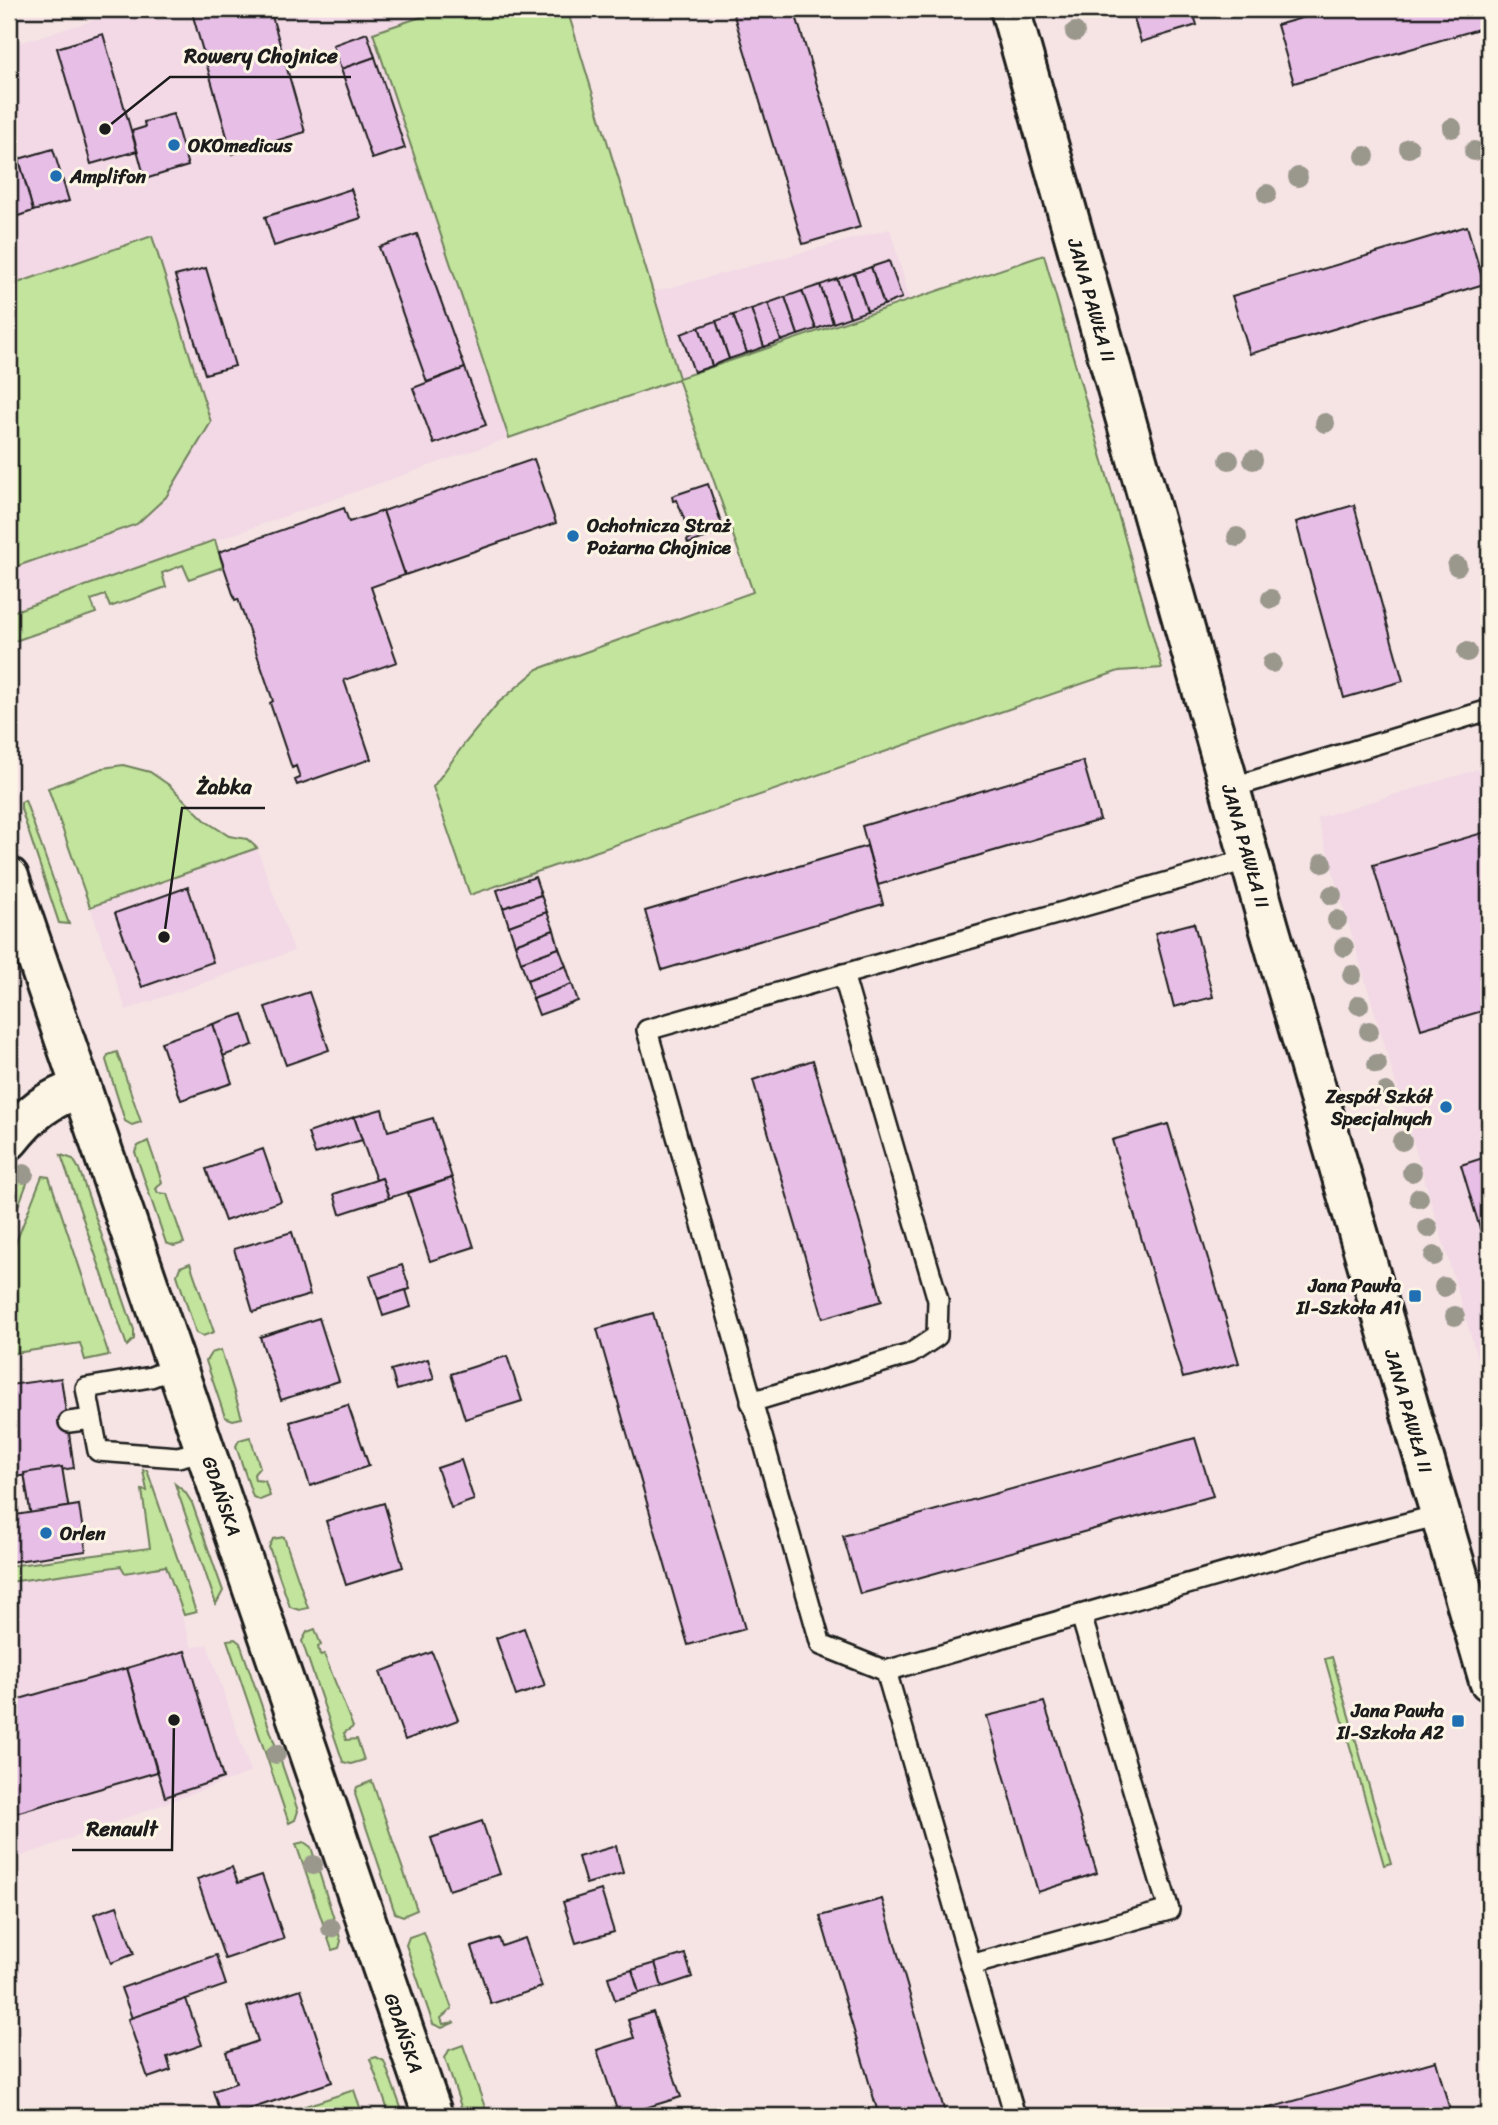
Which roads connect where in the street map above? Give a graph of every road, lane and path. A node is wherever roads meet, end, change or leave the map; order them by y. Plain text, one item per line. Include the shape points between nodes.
1 (1010, 9) edge
2 (1489, 710) edge
3 (1230, 788) junction
4 (1250, 859) junction
5 (9, 877) edge
6 (843, 974) junction
7 (82, 1088) junction
8 (9, 1140) edge
9 (177, 1367) junction
10 (751, 1402) junction
11 (92, 1419) junction
12 (69, 1422) dead end
13 (206, 1450) junction
14 (1440, 1515) junction
15 (1081, 1615) junction
16 (886, 1671) junction
17 (1489, 1681) edge
18 (971, 1965) junction
19 (432, 2116) edge
20 (1015, 2116) edge

1 - 3 street, JANA PAWŁA II
2 - 3 lane
3 - 4 street, JANA PAWŁA II
4 - 6 lane
4 - 14 street, JANA PAWŁA II
5 - 7 street, GDAŃSKA
6 - 10 lane via 938,1300 937,1336 910,1354
6 - 10 lane via 647,1030
7 - 8 street via 36,1111
7 - 9 street, GDAŃSKA
9 - 11 lane via 151,1377 86,1388
9 - 13 street, GDAŃSKA
10 - 16 lane via 821,1645
11 - 12 lane
11 - 13 lane via 98,1451 178,1457
13 - 19 street, GDAŃSKA
14 - 15 lane
14 - 17 street, JANA PAWŁA II
15 - 16 lane
15 - 18 lane via 1168,1910
16 - 18 lane
18 - 20 lane

